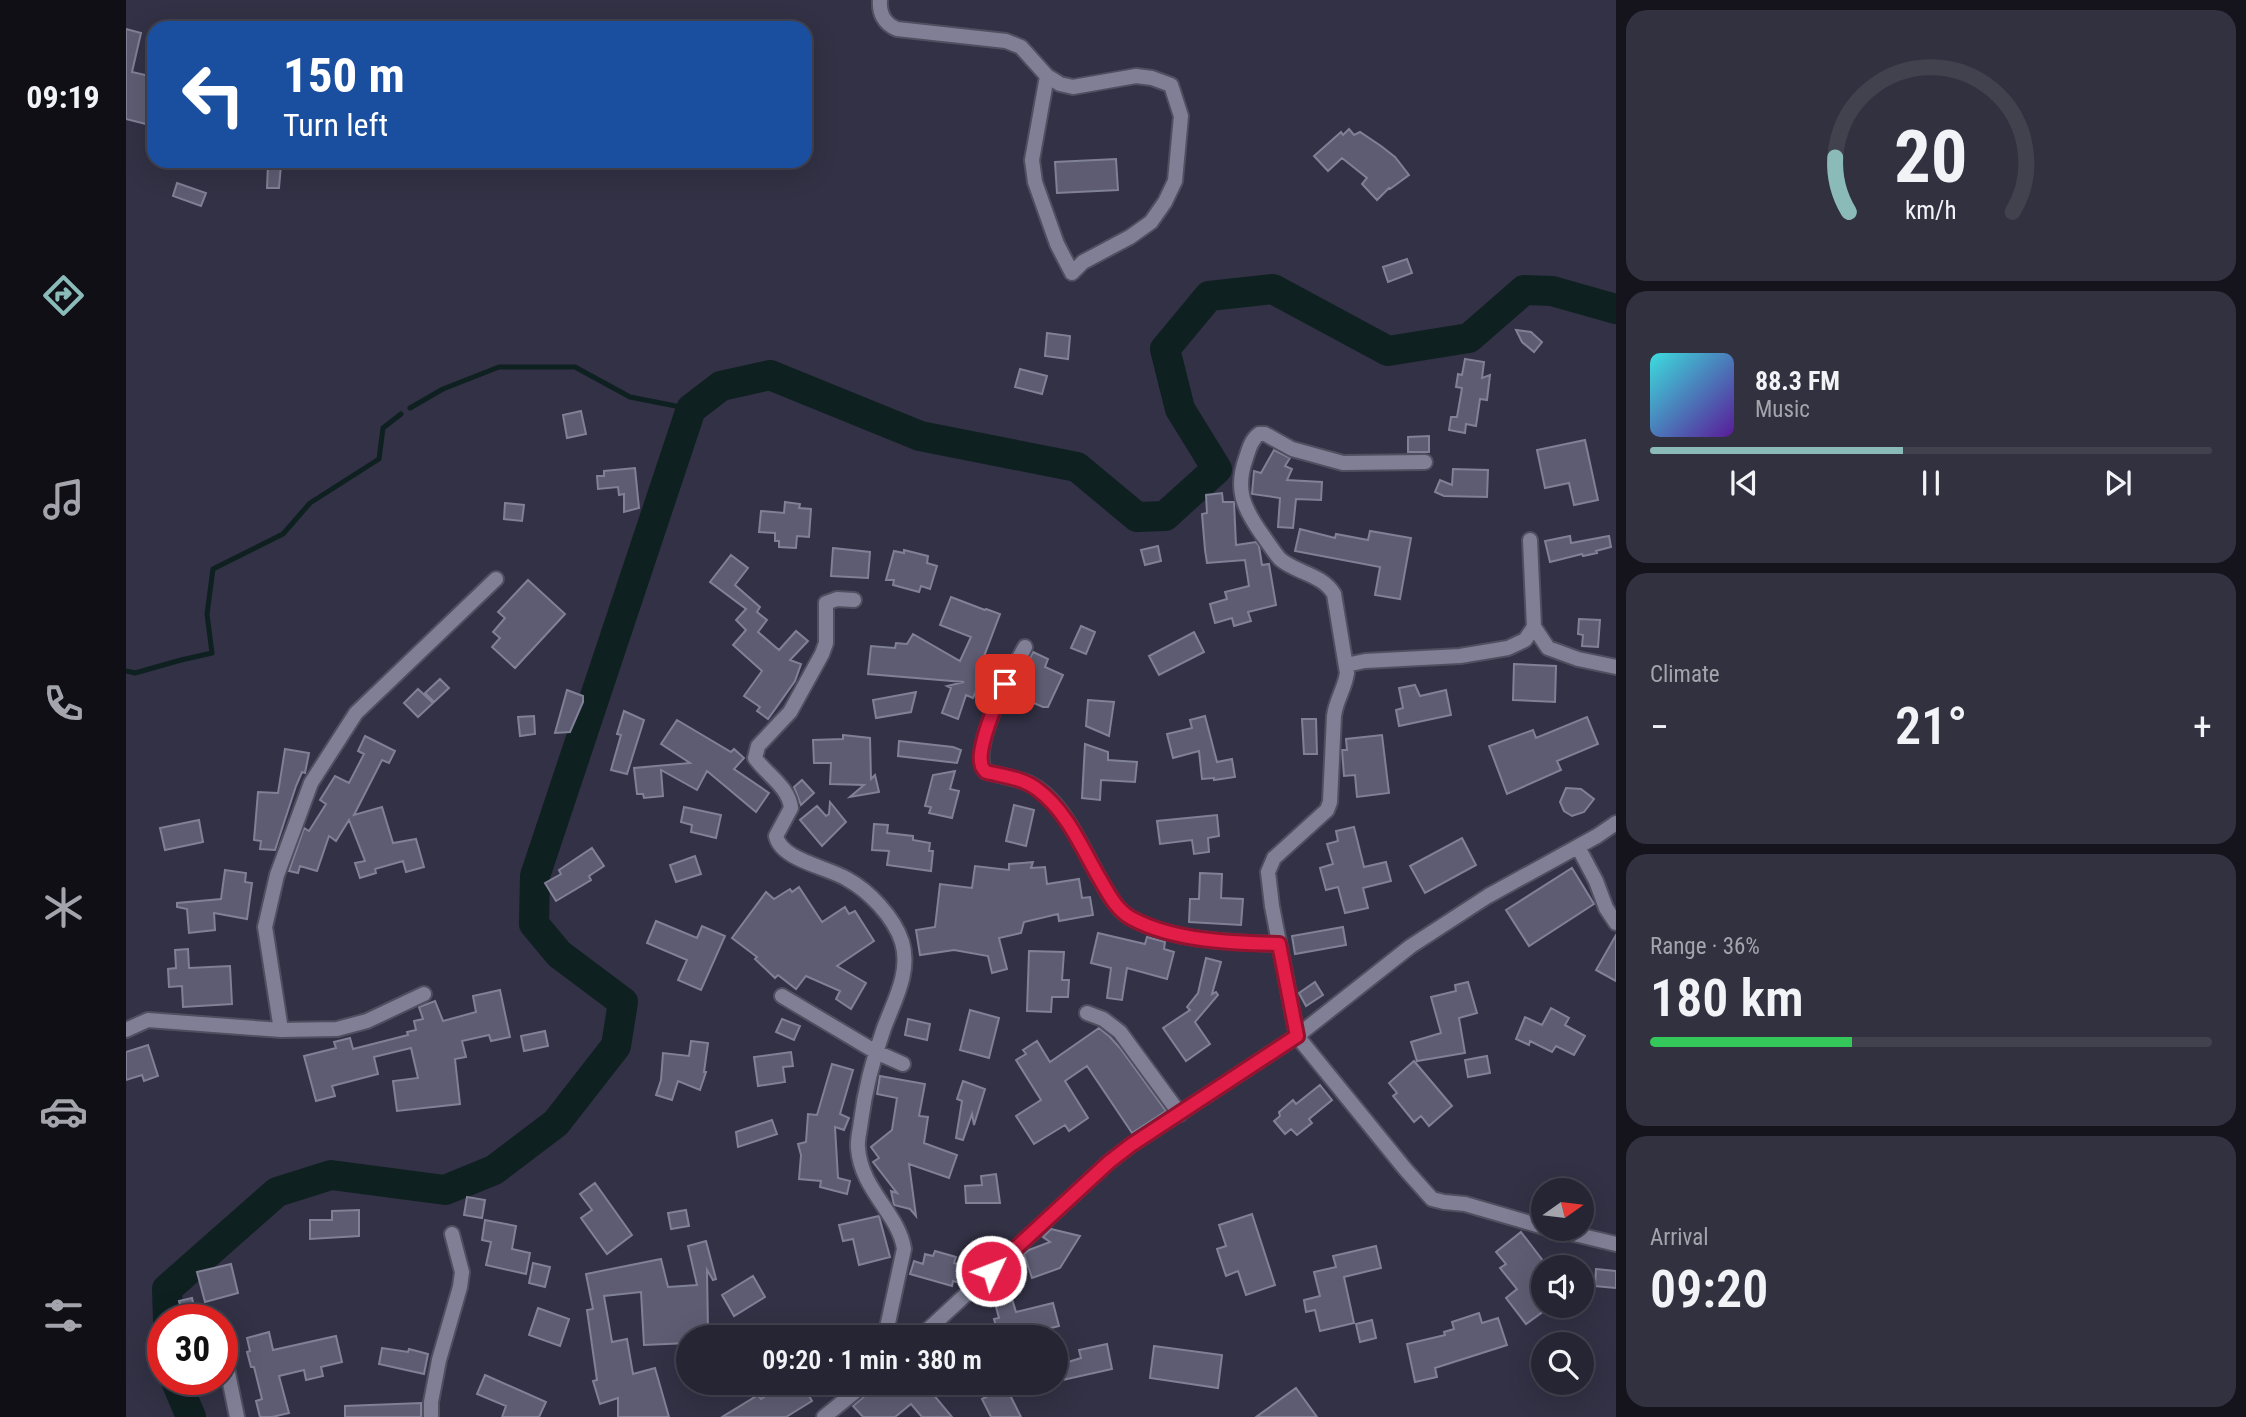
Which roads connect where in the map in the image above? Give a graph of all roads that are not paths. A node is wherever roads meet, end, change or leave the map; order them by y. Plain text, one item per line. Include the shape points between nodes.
1 (880, 0) edge
2 (1047, 76) junction
3 (1425, 462) dead end
4 (1530, 540) dead end
5 (496, 579) dead end
6 (854, 600) dead end
7 (1534, 626) junction
8 (1025, 647) dead end
9 (1346, 666) junction
10 (1616, 667) edge
11 (1616, 823) edge
12 (1578, 846) junction
13 (1616, 923) edge
14 (1279, 944) junction
15 (424, 994) dead end
16 (782, 996) dead end
17 (1087, 1013) dead end
18 (126, 1030) edge
19 (281, 1030) junction
20 (1297, 1036) junction
21 (876, 1052) junction
22 (903, 1064) dead end
23 (1180, 1114) junction
24 (1531, 1223) edge
25 (452, 1234) dead end
26 (1594, 1239) edge
27 (1616, 1244) edge
28 (888, 1325) edge
29 (933, 1325) edge
30 (232, 1395) edge
31 (851, 1395) edge
32 (237, 1417) edge
33 (431, 1417) edge
34 (824, 1417) edge

1 - 2 street via 879,10 888,26 1006,41 1021,47
2 - 2 street via 1073,87 1136,76 1152,78 1171,85 1181,116 1175,181 1165,202 1151,222 1072,273 1057,244 1032,160
3 - 9 street via 1343,463 1292,449 1265,434 1253,439 1240,486 1246,512 1282,561 1329,586 1337,605
4 - 7 street
5 - 19 street via 356,713 311,783 277,875 265,927
6 - 21 street via 826,603 822,654 790,712 758,746 755,758 790,803 776,836 781,848 853,882 897,929 905,953 905,973
7 - 9 street via 1525,640 1508,648
7 - 10 street via 1548,648
8 - 14 street via 995,702 982,768 1037,788 1081,840 1114,903 1130,917 1181,935
9 - 14 street via 1346,683 1334,716 1327,810 1274,858 1268,872
11 - 12 street
12 - 13 street
12 - 20 street via 1411,946
14 - 20 street
15 - 19 street via 367,1021 337,1029
16 - 21 street
17 - 23 street via 1120,1032
18 - 19 street via 148,1020
20 - 23 street
20 - 24 street via 1432,1199
21 - 22 street
21 - 28 street via 858,1147 864,1175 904,1249
23 - 29 street via 1109,1162
25 - 33 street via 462,1272 437,1370
26 - 27 street
30 - 32 street
31 - 34 street

